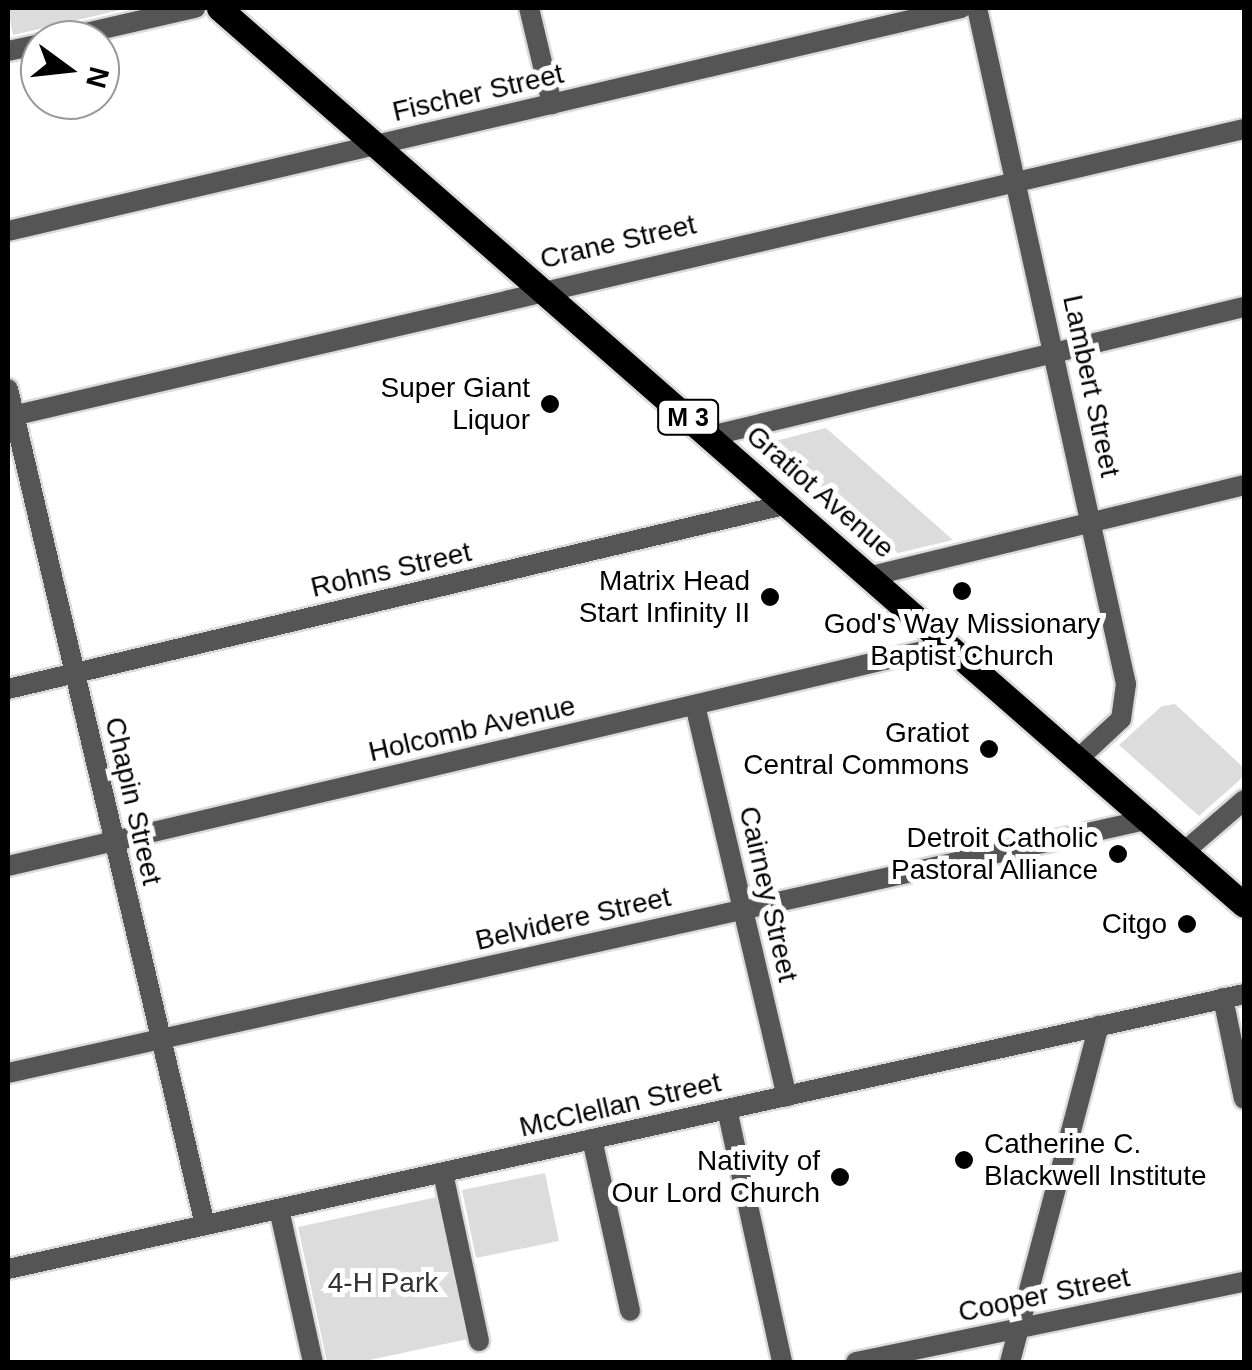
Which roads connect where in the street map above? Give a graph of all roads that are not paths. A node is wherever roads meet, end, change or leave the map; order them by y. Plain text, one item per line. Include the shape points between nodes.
1 (196, 8) edge
2 (219, 8) edge
3 (529, 8) edge
4 (961, 8) edge
5 (978, 8) edge
6 (120, 25) edge
7 (552, 104) junction
8 (1244, 128) edge
9 (376, 145) junction
10 (1018, 177) junction
11 (8, 231) edge
12 (541, 288) junction
13 (1244, 307) edge
14 (1055, 353) junction
15 (8, 389) edge
16 (10, 416) edge
17 (710, 436) junction
18 (1244, 485) edge
19 (788, 504) junction
20 (1091, 523) junction
21 (870, 576) junction
22 (949, 645) junction
23 (75, 673) junction
24 (8, 689) edge
25 (695, 705) junction
26 (1079, 758) junction
27 (1244, 800) edge
28 (1150, 819) junction
29 (114, 841) junction
30 (1185, 851) junction
31 (8, 866) edge
32 (1244, 905) edge
33 (743, 909) junction
34 (1234, 996) edge
35 (1099, 1026) junction
36 (162, 1039) junction
37 (8, 1073) edge
38 (787, 1096) junction
39 (1244, 1098) edge
40 (727, 1109) junction
41 (592, 1139) junction
42 (443, 1173) junction
43 (280, 1209) junction
44 (205, 1225) junction
45 (8, 1269) edge
46 (1244, 1282) edge
47 (630, 1311) dead end
48 (1019, 1328) junction
49 (479, 1341) dead end
50 (313, 1362) edge
51 (782, 1362) edge
52 (856, 1362) edge
53 (1010, 1362) edge

1 - 6 street
2 - 9 main road, Gratiot Avenue / M 3
3 - 7 street
4 - 7 street, Fischer Street
5 - 10 street, Lambert Street
7 - 9 street, Fischer Street
8 - 10 street, Crane Street
9 - 11 street, Fischer Street
9 - 12 main road, Gratiot Avenue / M 3
10 - 12 street, Crane Street
10 - 14 street, Lambert Street
12 - 16 street, Crane Street
12 - 17 main road, Gratiot Avenue / M 3
13 - 14 street
14 - 17 street
14 - 20 street, Lambert Street
15 - 16 street, Chapin Street
16 - 23 street, Chapin Street
17 - 19 main road, Gratiot Avenue / M 3
18 - 20 street
19 - 21 main road, Gratiot Avenue / M 3
19 - 23 street, Rohns Street
20 - 21 street
20 - 26 street, Lambert Street via 1128,701 1121,719
21 - 22 main road, Gratiot Avenue / M 3
22 - 25 street, Holcomb Avenue
22 - 26 main road, Gratiot Avenue / M 3
23 - 24 street, Rohns Street
23 - 29 street, Chapin Street
25 - 29 street, Holcomb Avenue
25 - 33 street, Cairney Street
26 - 28 main road, Gratiot Avenue / M 3
27 - 30 street
28 - 30 main road, Gratiot Avenue / M 3
28 - 33 street, Belvidere Street
29 - 31 street, Holcomb Avenue
29 - 36 street, Chapin Street
30 - 32 main road, Gratiot Avenue / M 3
33 - 36 street, Belvidere Street
33 - 38 street, Cairney Street
34 - 35 street, McClellan Street
34 - 39 street
35 - 38 street, McClellan Street
35 - 48 street
36 - 37 street, Belvidere Street
36 - 44 street, Chapin Street
38 - 40 street, McClellan Street
40 - 41 street, McClellan Street
40 - 51 street
41 - 42 street, McClellan Street
41 - 47 street
42 - 43 street, McClellan Street
42 - 49 street
43 - 44 street, McClellan Street
43 - 50 street
44 - 45 street, McClellan Street
46 - 48 street, Cooper Street
48 - 52 street, Cooper Street
48 - 53 street

